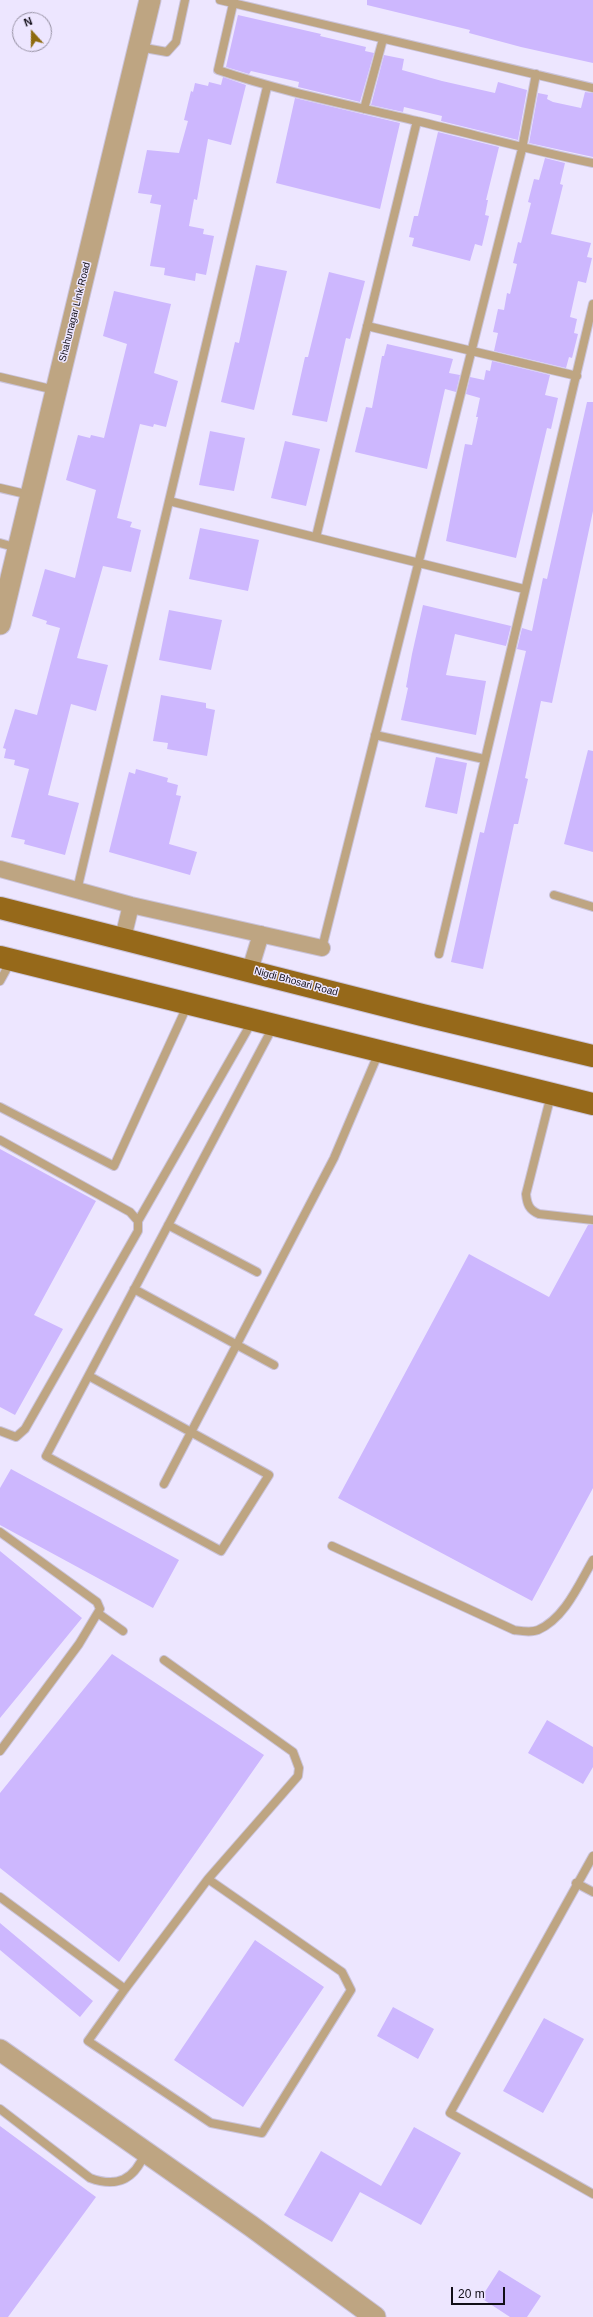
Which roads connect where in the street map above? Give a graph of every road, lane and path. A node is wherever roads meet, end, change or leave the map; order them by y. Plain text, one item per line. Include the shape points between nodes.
1 (150, 0) edge
2 (185, 0) edge
3 (220, 0) edge
4 (233, 4) junction
5 (383, 39) junction
6 (138, 47) junction
7 (536, 74) junction
8 (267, 87) junction
9 (593, 88) edge
10 (364, 109) junction
11 (417, 121) junction
12 (522, 149) junction
13 (593, 163) edge
14 (593, 304) edge
15 (367, 326) junction
16 (471, 352) junction
17 (577, 376) junction
18 (0, 377) edge
19 (56, 390) junction
20 (0, 488) edge
21 (31, 495) junction
22 (169, 501) junction
23 (316, 537) junction
24 (9, 546) edge
25 (418, 562) junction
26 (524, 588) junction
27 (0, 623) edge
28 (375, 735) junction
29 (484, 759) junction
30 (0, 869) edge
31 (77, 890) junction
32 (554, 895) dead end
33 (131, 905) junction
34 (593, 907) edge
35 (0, 908) edge
36 (261, 934) junction
37 (123, 938) junction
38 (322, 948) joint
39 (439, 954) dead end
40 (6, 959) edge
41 (250, 970) junction
42 (0, 981) edge
43 (188, 1004) junction
44 (264, 1022) junction
45 (380, 1051) junction
46 (593, 1056) edge
47 (552, 1093) junction
48 (593, 1104) edge
49 (0, 1108) edge
50 (0, 1140) edge
51 (593, 1220) edge
52 (138, 1221) junction
53 (168, 1225) junction
54 (257, 1272) dead end
55 (134, 1289) junction
56 (236, 1345) junction
57 (274, 1365) dead end
58 (88, 1376) junction
59 (0, 1430) edge
60 (191, 1432) junction
61 (164, 1484) dead end
62 (0, 1532) edge
63 (332, 1546) dead end
64 (593, 1560) edge
65 (99, 1614) junction
66 (123, 1631) dead end
67 (164, 1660) dead end
68 (0, 1751) edge
69 (593, 1856) edge
70 (208, 1879) junction
71 (576, 1883) junction
72 (593, 1892) edge
73 (0, 1897) edge
74 (125, 1989) junction
75 (0, 2050) edge
76 (0, 2109) edge
77 (145, 2152) junction
78 (593, 2194) edge
79 (375, 2317) edge

1 - 6 street, Shahunagar Link Road
2 - 6 lane via 176,42 167,52
3 - 4 lane
4 - 5 lane
4 - 8 lane via 218,70
5 - 7 lane
5 - 10 lane
6 - 19 street, Shahunagar Link Road
7 - 9 lane
7 - 12 lane
8 - 10 lane
8 - 22 lane
10 - 11 lane
11 - 12 lane
11 - 15 lane
12 - 13 lane
12 - 16 lane
14 - 17 lane
15 - 16 lane
15 - 23 lane
16 - 17 lane
16 - 25 lane
17 - 26 lane
18 - 19 lane
19 - 21 street, Shahunagar Link Road
20 - 21 lane
21 - 24 street, Shahunagar Link Road
22 - 23 lane
22 - 31 lane
23 - 25 lane
24 - 27 street, Shahunagar Link Road
25 - 26 lane
25 - 28 lane
26 - 29 lane
28 - 29 lane
28 - 38 lane
29 - 39 lane
30 - 31 street
31 - 33 street
32 - 34 lane
33 - 36 street
33 - 37 street
35 - 37 main road, Nigdi Bhosari Road
36 - 38 street
36 - 41 street
37 - 41 main road, Nigdi Bhosari Road
40 - 42 lane
40 - 43 main road
41 - 46 main road, Nigdi Bhosari Road
43 - 44 main road
43 - 49 lane via 114,1166
44 - 45 main road
44 - 52 lane
44 - 53 lane
45 - 47 main road
45 - 56 lane via 334,1158
47 - 48 main road
47 - 51 lane via 526,1202 532,1211 539,1214
50 - 52 lane via 130,1212
52 - 59 lane via 138,1232 25,1429 16,1437
53 - 54 lane
53 - 55 lane
55 - 56 lane
55 - 58 lane
56 - 57 lane
56 - 60 lane
58 - 60 lane
58 - 60 lane via 46,1456 221,1551 269,1475
60 - 61 lane
62 - 65 lane via 97,1602
63 - 64 lane via 514,1630 526,1632 537,1631 550,1622 568,1603
65 - 66 lane
65 - 68 lane
67 - 70 lane via 293,1752 299,1768 298,1776
69 - 71 lane
70 - 74 lane
70 - 74 lane via 342,1972 351,1990 262,2133 211,2122 88,2041
71 - 72 lane
71 - 78 lane via 450,2113
73 - 74 lane
75 - 77 street
76 - 77 lane via 90,2178 103,2183 127,2178 140,2165
77 - 79 street

